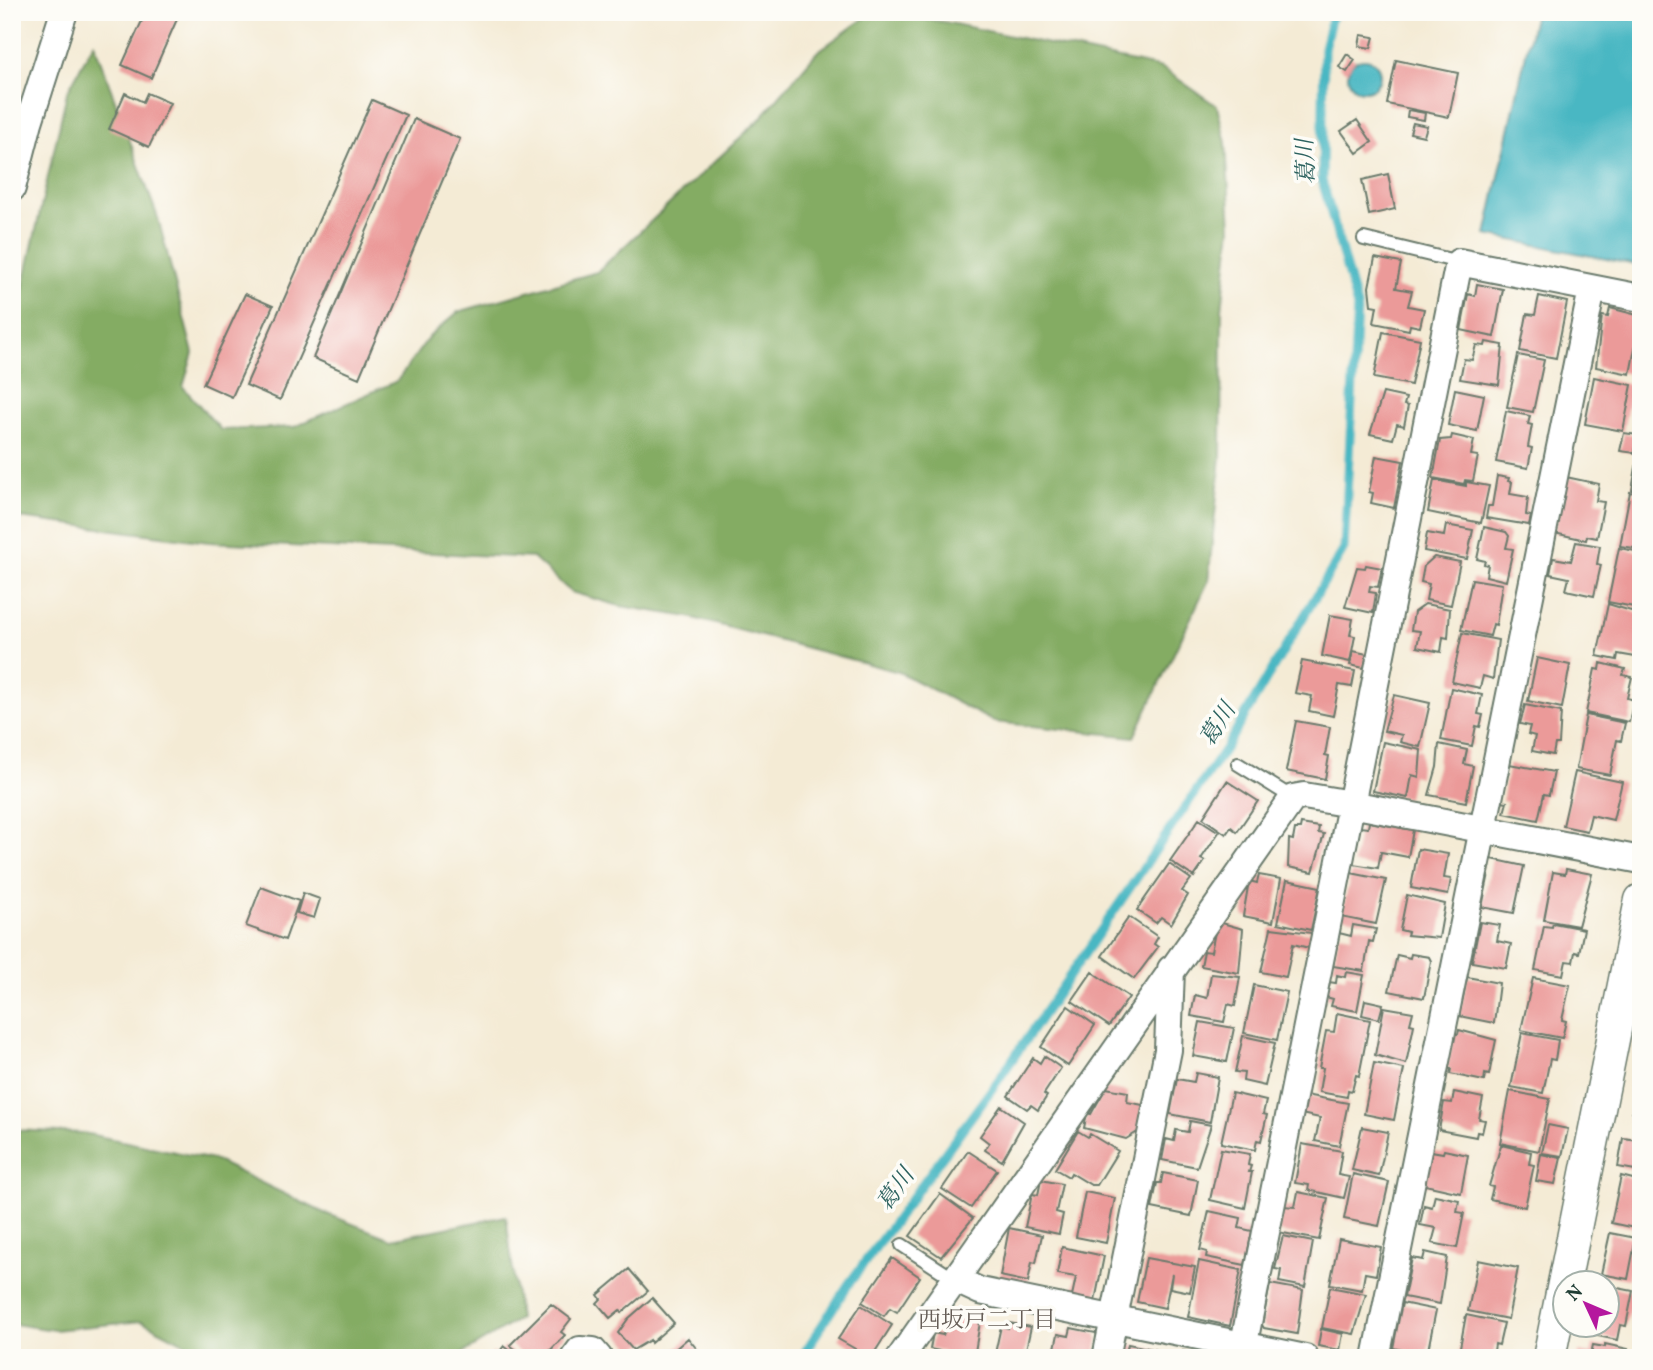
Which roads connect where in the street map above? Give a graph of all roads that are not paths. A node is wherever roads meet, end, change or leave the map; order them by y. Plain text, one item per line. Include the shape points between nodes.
1 (64, 12) edge
2 (12, 188) edge
3 (1364, 239) dead end
4 (1459, 262) junction
5 (1592, 289) junction
6 (1641, 298) edge
7 (1238, 764) dead end
8 (1293, 798) junction
9 (1351, 804) junction
10 (1483, 830) junction
11 (1641, 860) edge
12 (1641, 900) edge
13 (1171, 969) junction
14 (902, 1245) dead end
15 (954, 1279) junction
16 (1114, 1319) junction
17 (1242, 1352) edge
18 (574, 1358) edge
19 (599, 1358) edge
20 (900, 1358) edge
21 (1106, 1358) edge
22 (1304, 1358) edge
23 (1376, 1358) edge
24 (1549, 1358) edge

1 - 2 street
3 - 4 lane
4 - 5 street
4 - 9 street
5 - 6 street
5 - 10 street
7 - 8 lane
8 - 9 street
8 - 13 street
9 - 10 street
9 - 17 street
10 - 11 street
10 - 23 street
12 - 24 street
13 - 15 street
13 - 16 street via 1168,1050
14 - 15 lane
15 - 16 street via 980,1291
15 - 20 street
16 - 17 street
16 - 21 street
17 - 22 street
18 - 19 street via 580,1350 593,1351

